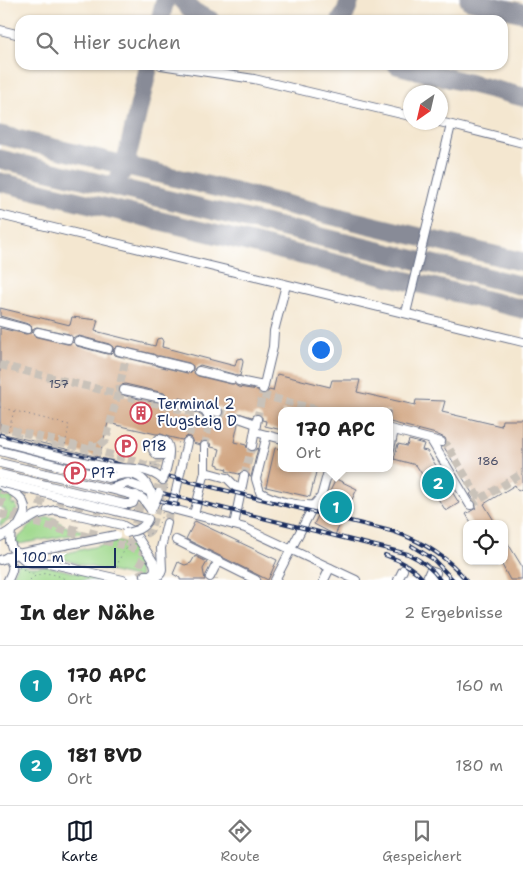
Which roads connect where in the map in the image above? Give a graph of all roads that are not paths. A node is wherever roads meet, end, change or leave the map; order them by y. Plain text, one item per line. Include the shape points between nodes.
1 (0, 30) edge
2 (15, 34) edge
3 (194, 70) edge
4 (403, 114) edge
5 (448, 124) edge
6 (451, 125) junction
7 (523, 143) edge
8 (0, 215) edge
9 (286, 284) junction
10 (406, 313) junction
11 (0, 322) edge
12 (27, 329) dead end
13 (38, 332) dead end
14 (68, 339) dead end
15 (78, 342) dead end
16 (523, 342) edge
17 (108, 349) dead end
18 (119, 351) dead end
19 (188, 368) dead end
20 (199, 371) dead end
21 (124, 390) tunnel mouth
22 (162, 398) tunnel mouth
23 (180, 403) tunnel mouth
24 (200, 408) junction
25 (218, 412) tunnel mouth
26 (239, 418) tunnel mouth
27 (210, 420) dead end
28 (256, 425) junction
29 (393, 430) edge
30 (267, 435) junction
31 (278, 438) edge
32 (4, 439) edge
33 (431, 440) junction
34 (187, 442) tunnel mouth
35 (441, 442) tunnel mouth
36 (205, 446) tunnel mouth
37 (252, 446) tunnel mouth
38 (0, 451) edge
39 (164, 455) tunnel mouth
40 (0, 463) edge
41 (101, 466) junction
42 (206, 472) junction
43 (328, 472) edge
44 (0, 474) edge
45 (90, 474) junction
46 (244, 476) tunnel mouth
47 (108, 478) junction
48 (163, 480) junction
49 (0, 484) edge
50 (123, 484) junction
51 (109, 489) junction
52 (151, 492) junction
53 (241, 492) junction
54 (136, 495) junction
55 (314, 505) junction
56 (471, 505) dead end
57 (151, 510) junction
58 (194, 514) junction
59 (148, 519) junction
60 (167, 522) tunnel mouth
61 (234, 524) junction
62 (14, 528) junction
63 (0, 537) edge
64 (176, 540) dead end
65 (291, 549) junction
66 (17, 554) junction
67 (3, 558) edge
68 (220, 562) junction
69 (330, 568) junction
70 (403, 570) dead end
71 (145, 575) dead end
72 (212, 578) edge
73 (8, 580) edge
74 (123, 580) edge
75 (155, 580) edge
76 (256, 580) edge
77 (275, 580) edge
78 (324, 580) edge
79 (356, 580) edge
80 (398, 580) edge
81 (426, 580) edge
82 (433, 580) edge

1 - 2 lane
3 - 4 lane via 254,79
5 - 6 lane
6 - 7 lane
6 - 10 lane
8 - 9 lane
9 - 10 lane
9 - 20 lane via 264,388
10 - 16 lane
11 - 12 lane
13 - 14 lane
15 - 17 lane
18 - 19 lane
21 - 22 lane
23 - 24 lane
24 - 25 lane
24 - 27 lane
26 - 28 lane
28 - 30 lane
28 - 37 lane
29 - 33 lane
30 - 31 lane
30 - 55 lane via 256,479 260,492 304,506
32 - 41 lane, bridge
33 - 35 lane
33 - 56 lane
34 - 58 lane via 176,491 168,508
36 - 42 lane
38 - 45 lane, bridge
39 - 48 lane, bridge via 157,455 153,450 153,444 159,439 168,442 170,450
40 - 51 lane, bridge
41 - 45 lane, bridge
41 - 48 lane, bridge via 133,468 155,474
42 - 53 lane via 227,478
42 - 58 lane
43 - 55 lane via 321,497
44 - 54 lane, bridge via 124,504 134,503
45 - 47 lane, bridge
46 - 53 lane
47 - 50 lane, bridge
47 - 52 lane, bridge via 133,475 144,481
48 - 57 lane, bridge
49 - 59 lane, bridge
49 - 62 lane via 15,493 24,504 24,512
50 - 51 lane, bridge
50 - 52 lane, bridge
51 - 54 lane, bridge
52 - 57 lane, bridge
53 - 61 lane
54 - 57 lane, bridge
55 - 65 lane
57 - 59 lane, bridge
58 - 61 lane
59 - 66 lane, bridge via 132,532
60 - 75 lane via 161,548 161,574
61 - 65 lane
62 - 63 lane
62 - 66 lane via 11,545
62 - 71 lane via 39,514 59,510 122,525 131,530 155,565 155,571
64 - 68 lane
65 - 69 lane
65 - 77 lane
66 - 67 lane
66 - 74 lane via 29,562 49,563
67 - 73 lane via 13,565
68 - 72 lane
68 - 76 lane
69 - 78 lane
69 - 79 lane
70 - 80 lane
81 - 82 lane via 430,571 436,573

